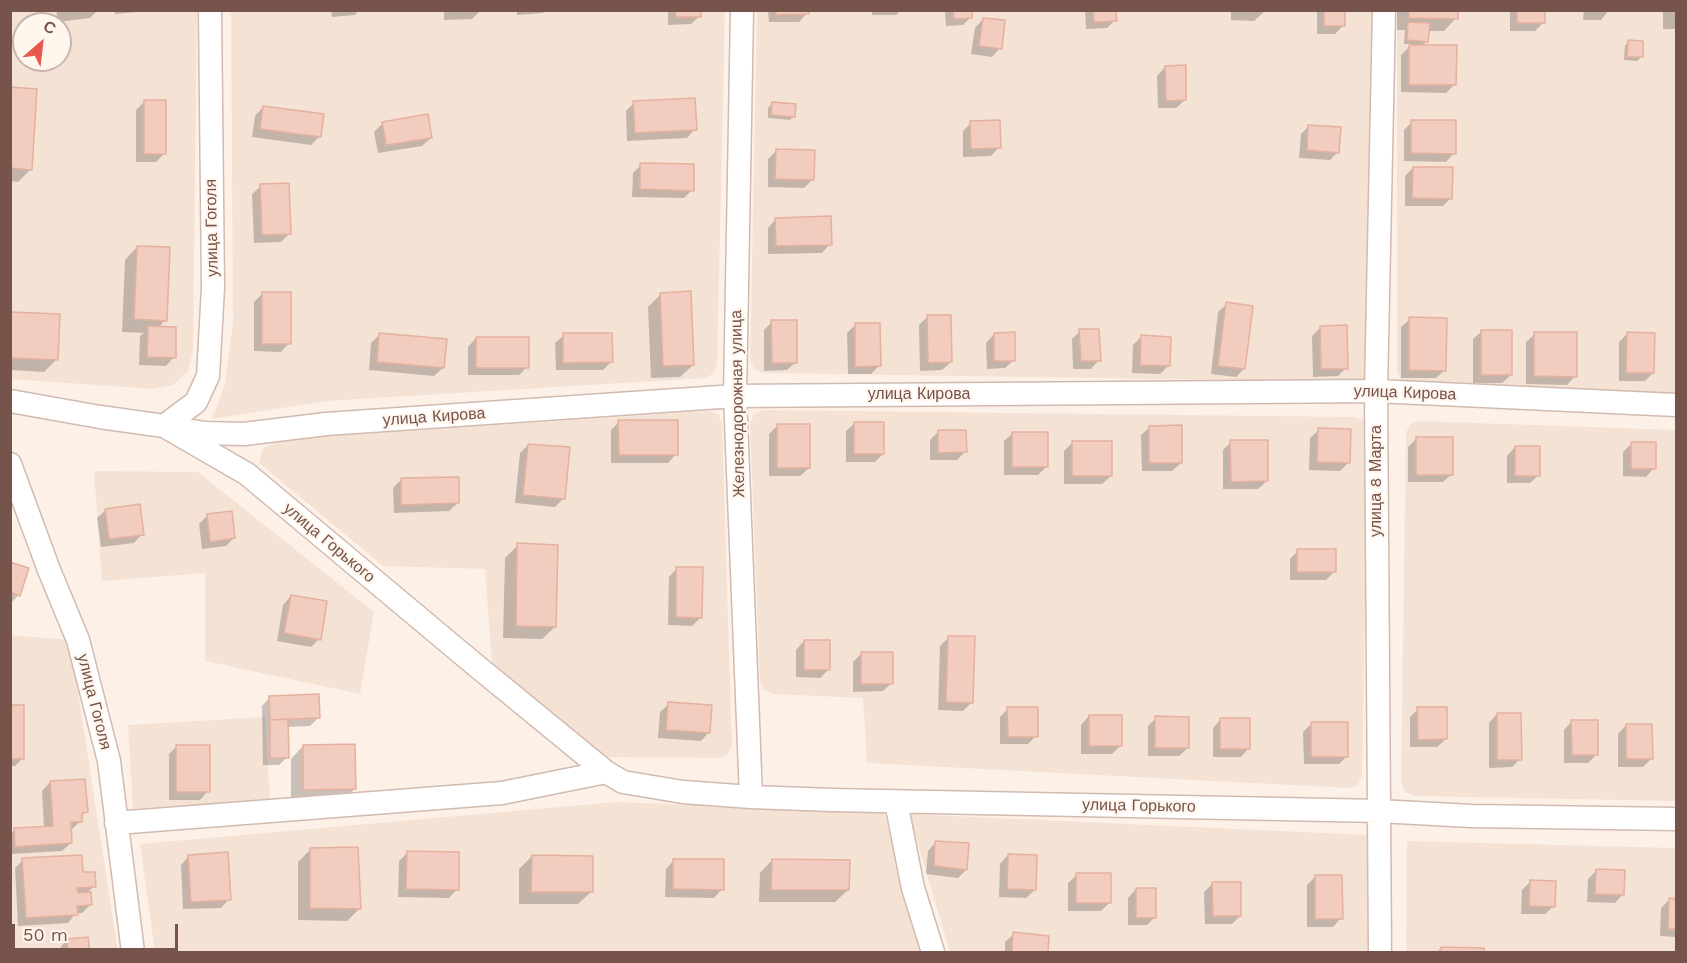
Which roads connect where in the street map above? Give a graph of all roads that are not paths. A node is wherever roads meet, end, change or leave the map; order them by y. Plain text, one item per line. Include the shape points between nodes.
1 (210, 10) edge
2 (742, 10) edge
3 (1384, 10) edge
4 (1376, 391) junction
5 (735, 396) junction
6 (10, 401) edge
7 (1677, 405) edge
8 (164, 426) junction
9 (10, 464) edge
10 (606, 772) junction
11 (751, 797) junction
12 (896, 802) junction
13 (1379, 811) junction
14 (1677, 819) edge
15 (116, 823) junction
16 (133, 952) edge
17 (933, 952) edge
18 (1380, 952) edge

1 - 8 street, улица Гоголя via 213,288 208,376 196,402
2 - 5 street, Железнодорожная улица
3 - 4 street, улица 8 Марта
4 - 5 street, улица Кирова
4 - 7 street, улица Кирова
4 - 13 street, улица 8 Марта
5 - 8 street, улица Кирова via 326,424 244,434 205,434
5 - 11 street, Железнодорожная улица
6 - 8 street, улица Горького
8 - 10 street, улица Горького via 247,474
9 - 15 street, улица Гоголя via 78,640 108,761
10 - 11 street, улица Горького via 623,782
10 - 15 street via 502,794
11 - 12 street, улица Горького
12 - 13 street, улица Горького
12 - 17 street via 913,888
13 - 14 street, улица Горького
13 - 18 street, улица 8 Марта
15 - 16 street, улица Гоголя

